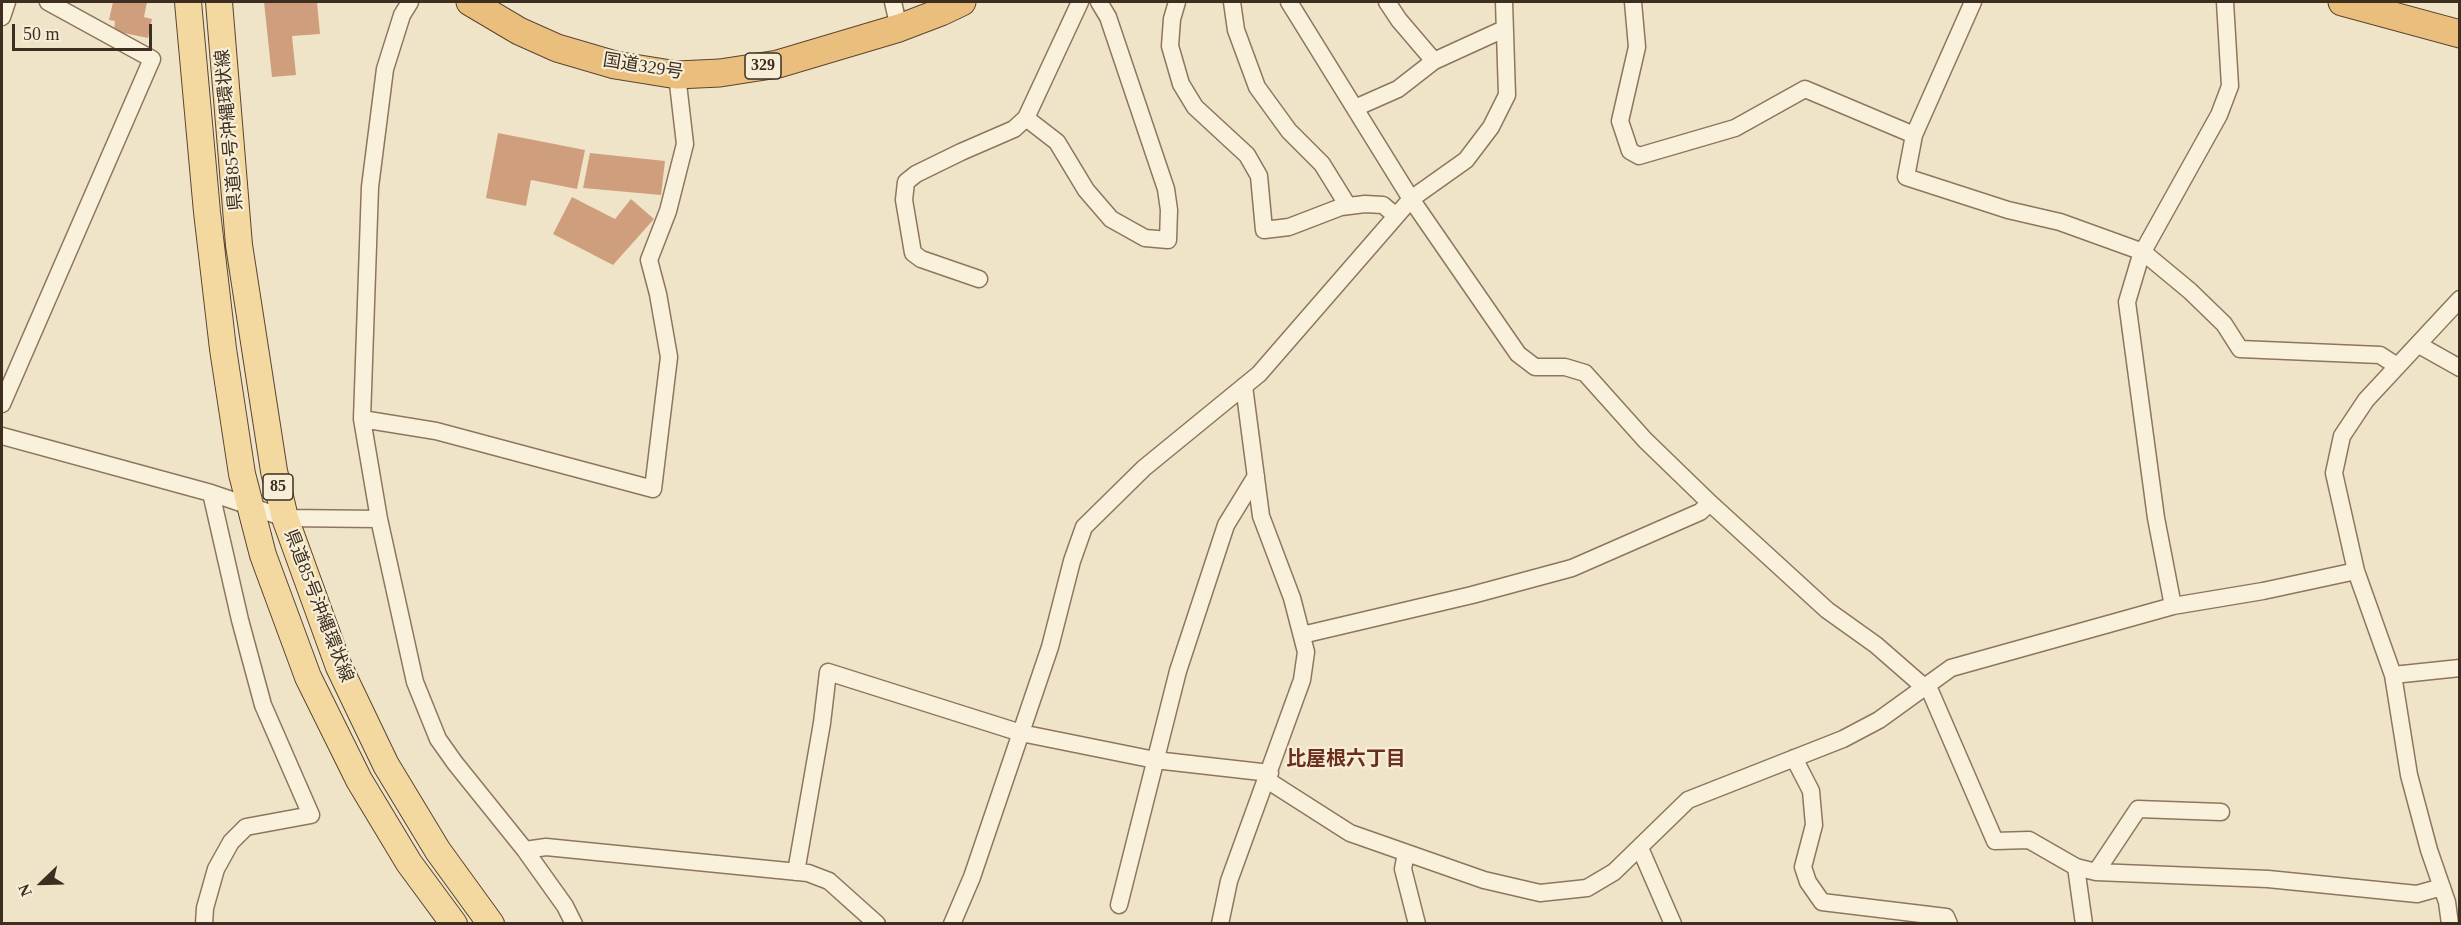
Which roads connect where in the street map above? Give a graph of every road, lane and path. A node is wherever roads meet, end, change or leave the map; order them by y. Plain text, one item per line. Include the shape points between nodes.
1 (7, 2) edge
2 (48, 2) edge
3 (188, 2) edge
4 (219, 2) edge
5 (410, 2) edge
6 (470, 2) edge
7 (893, 2) edge
8 (962, 2) edge
9 (1080, 2) edge
10 (1099, 2) edge
11 (1177, 2) edge
12 (1232, 2) edge
13 (1289, 2) edge
14 (1387, 2) edge
15 (1504, 2) edge
16 (1633, 2) edge
17 (1973, 2) edge
18 (2225, 2) edge
19 (2342, 2) edge
20 (2, 17) edge
21 (899, 28) junction
22 (1504, 29) junction
23 (2460, 34) edge
24 (1434, 62) junction
25 (677, 75) junction
26 (1355, 108) junction
27 (1026, 118) junction
28 (1914, 135) junction
29 (1411, 199) junction
30 (1348, 206) junction
31 (1396, 216) junction
32 (2143, 252) junction
33 (979, 279) dead end
34 (2460, 299) edge
35 (2420, 345) junction
36 (2397, 366) junction
37 (2460, 368) edge
38 (1244, 386) junction
39 (2, 404) edge
40 (362, 419) junction
41 (2, 436) edge
42 (1256, 476) junction
43 (211, 493) junction
44 (1710, 503) junction
45 (251, 507) junction
46 (285, 518) junction
47 (379, 519) junction
48 (2356, 571) junction
49 (2173, 606) junction
50 (1302, 635) junction
51 (2460, 668) edge
52 (2393, 675) junction
53 (1923, 688) junction
54 (1021, 733) junction
55 (1794, 758) junction
56 (1155, 760) junction
57 (1268, 776) junction
58 (2221, 812) dead end
59 (1640, 848) junction
60 (525, 850) junction
61 (1406, 853) junction
62 (2076, 867) junction
63 (796, 872) junction
64 (2096, 872) junction
65 (2450, 895) edge
66 (1119, 905) dead end
67 (204, 924) edge
68 (454, 924) edge
69 (491, 924) edge
70 (574, 924) edge
71 (876, 924) edge
72 (952, 924) edge
73 (1220, 924) edge
74 (1417, 924) edge
75 (1673, 924) edge
76 (1948, 924) edge
77 (2084, 924) edge
78 (2450, 924) edge

1 - 20 street
2 - 39 street via 152,59
3 - 45 main road, 県道85号沖縄環状線 / 85 via 223,349 242,474
4 - 46 main road, 県道85号沖縄環状線 / 85 via 239,245 268,436
5 - 40 street via 385,69 370,187
6 - 25 highway, 国道329号 / 329 via 557,48 615,65
7 - 21 street
8 - 21 highway, 国道329号 / 329
9 - 27 street
10 - 27 street via 1108,17 1166,189 1168,240 1145,237 1111,219 1086,189 1057,142
11 - 30 street via 1170,46 1181,84 1195,107 1247,155 1259,176 1264,231 1289,227
12 - 30 street via 1236,30 1257,87 1289,131 1322,164
13 - 26 street
14 - 24 street
15 - 22 street
16 - 28 street via 1637,47 1620,121 1630,151 1639,156 1735,128 1805,89
17 - 28 street
18 - 32 street via 2230,86 2219,115
19 - 23 highway
21 - 25 highway, 国道329号 / 329 via 778,64
22 - 24 street
22 - 29 street via 1507,95 1491,126 1466,160
24 - 26 street via 1398,88
25 - 40 street via 685,144 668,212 649,260 669,357 653,489 436,431
26 - 29 street
27 - 33 street via 1014,129 906,182 904,200 913,253
28 - 32 street via 1906,177 2008,210 2060,222
29 - 31 street
29 - 44 street via 1518,354 1535,367 1565,367 1585,373 1645,440
30 - 31 street via 1383,205
31 - 38 street via 1259,374
32 - 36 street via 2224,324 2240,349 2380,355
32 - 49 street via 2127,302 2156,518
34 - 35 street
35 - 36 street
35 - 37 street
36 - 48 street via 2366,400 2342,436 2334,473
38 - 42 street
38 - 54 street via 1144,468 1084,527
40 - 47 street
41 - 43 street
42 - 50 street via 1261,516
42 - 56 street via 1226,525 1178,671
43 - 45 street
43 - 67 street via 263,705 311,815 246,827 231,842 216,869
44 - 50 street via 1700,512 1572,568
44 - 53 street via 1827,610 1876,645
45 - 46 street
45 - 68 main road, 県道85号沖縄環状線 / 85 via 284,613 332,728 382,821
46 - 47 street
46 - 69 main road, 県道85号沖縄環状線 / 85 via 339,667 386,765 438,851
47 - 60 street via 425,711 454,763
48 - 49 street
48 - 52 street
49 - 53 street via 1951,668
50 - 57 street via 1306,652 1302,680
51 - 52 street
52 - 65 street via 2409,775 2429,850
53 - 55 street via 1879,720
53 - 62 street via 1932,693 1995,841 2029,840
54 - 56 street
54 - 63 street via 828,672
54 - 72 street
55 - 59 street via 1688,800
55 - 76 street via 1811,791 1814,825 1803,867 1822,902 1946,917
56 - 57 street
56 - 66 street
57 - 61 street via 1350,833
57 - 73 street via 1229,881
58 - 64 street via 2138,809
59 - 61 street via 1614,872 1587,888 1540,893 1484,880
59 - 75 street
60 - 63 street via 546,847
60 - 70 street
61 - 74 street via 1403,869
62 - 64 street
62 - 77 street
63 - 71 street via 829,881
64 - 65 street via 2268,879
65 - 78 street

